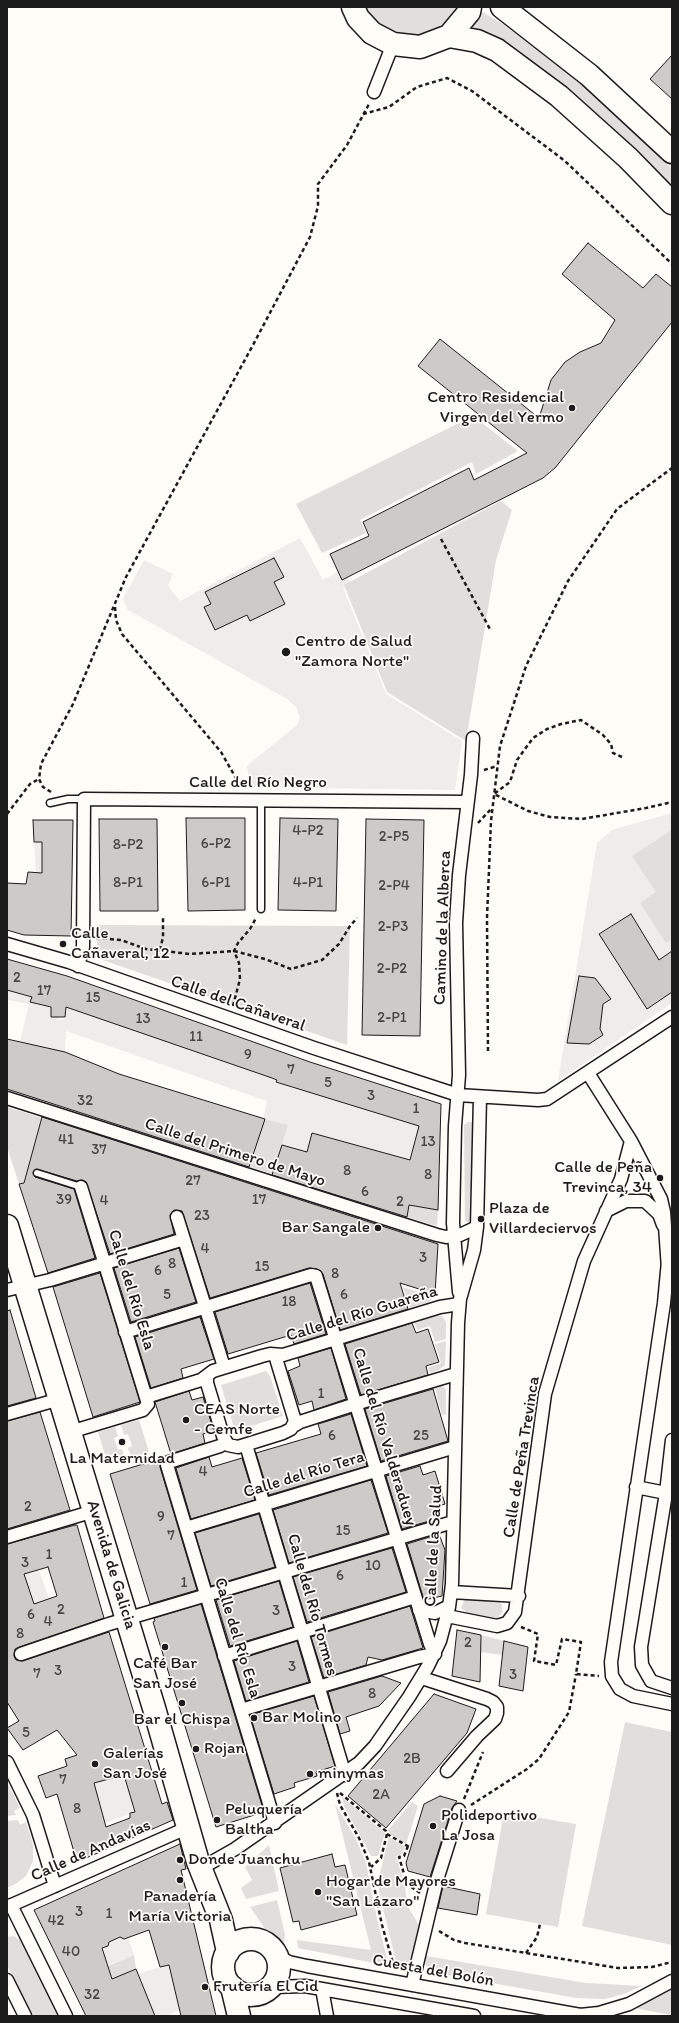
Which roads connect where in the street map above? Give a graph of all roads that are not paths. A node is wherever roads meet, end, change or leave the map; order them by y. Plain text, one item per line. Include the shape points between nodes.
1 (353, 7) edge
2 (470, 7) edge
3 (502, 7) edge
4 (449, 36) junction
5 (393, 44) junction
6 (374, 92) road end
7 (672, 152) edge
8 (672, 203) edge
9 (473, 738) dead end
10 (84, 799) junction
11 (261, 800) junction
12 (467, 802) junction
13 (50, 804) dead end
14 (261, 909) dead end
15 (7, 944) edge
16 (78, 966) junction
17 (672, 1017) edge
18 (588, 1073) junction
19 (458, 1095) junction
20 (480, 1097) junction
21 (7, 1098) edge
22 (631, 1141) junction
23 (36, 1173) dead end
24 (81, 1187) joint
25 (606, 1212) junction
26 (177, 1217) dead end
27 (7, 1226) edge
28 (477, 1227) junction
29 (665, 1230) junction
30 (454, 1236) junction
31 (184, 1239) junction
32 (668, 1261) junction
33 (105, 1263) junction
34 (16, 1288) edge
35 (459, 1304) junction
36 (205, 1307) junction
37 (672, 1307) edge
38 (125, 1332) junction
39 (337, 1339) junction
40 (275, 1355) junction
41 (224, 1367) junction
42 (456, 1374) junction
43 (207, 1376) junction
44 (60, 1399) junction
45 (147, 1400) junction
46 (357, 1404) junction
47 (7, 1414) edge
48 (294, 1426) junction
49 (70, 1432) junction
50 (672, 1440) edge
51 (226, 1442) junction
52 (246, 1444) junction
53 (455, 1447) junction
54 (377, 1470) junction
55 (636, 1487) junction
56 (666, 1493) junction
57 (265, 1504) junction
58 (94, 1511) junction
59 (453, 1522) junction
60 (186, 1528) junction
61 (7, 1537) edge
62 (397, 1539) junction
63 (285, 1573) junction
64 (451, 1592) junction
65 (207, 1596) junction
66 (519, 1596) junction
67 (415, 1597) junction
68 (419, 1610) junction
69 (448, 1611) junction
70 (127, 1620) junction
71 (302, 1632) junction
72 (21, 1654) dead end
73 (435, 1654) junction
74 (224, 1656) junction
75 (422, 1678) junction
76 (319, 1687) junction
77 (672, 1688) edge
78 (672, 1704) edge
79 (241, 1710) junction
80 (7, 1762) edge
81 (447, 1771) dead end
82 (345, 1775) junction
83 (459, 1810) road end
84 (275, 1823) junction
85 (189, 1827) junction
86 (201, 1871) junction
87 (55, 1886) junction
88 (215, 1904) junction
89 (8, 1906) edge
90 (252, 1940) junction
91 (228, 1952) junction
92 (276, 1955) junction
93 (7, 1980) edge
94 (413, 1980) junction
95 (672, 1981) edge
96 (232, 1987) junction
97 (322, 1989) junction
98 (264, 1990) junction
99 (329, 2015) edge
100 (583, 2015) edge
101 (25, 2016) edge
102 (66, 2016) edge
103 (238, 2016) edge
104 (243, 2016) edge
105 (474, 2016) edge

1 - 5 highway via 358,18 372,33
2 - 4 highway
3 - 7 highway via 589,75
4 - 5 highway via 420,47
4 - 8 highway via 477,41 497,50 559,96 628,158
5 - 6 street
9 - 12 street, Camino de la Alberca
10 - 11 street, Calle del Río Negro
10 - 13 lane, Calle del Río Negro via 68,799
10 - 16 street via 83,947
11 - 12 street, Calle del Río Negro
11 - 14 lane
12 - 19 street, Camino de la Alberca via 457,911
15 - 16 street, Calle del Cañaveral
16 - 19 street, Calle del Cañaveral
17 - 18 street, Calle del Cañaveral
18 - 20 street, Calle del Cañaveral via 555,1095 542,1100
18 - 22 street
19 - 20 street, Calle del Cañaveral
19 - 30 street via 455,1126
20 - 28 street
21 - 30 street, Calle del Primero de Mayo via 436,1235
22 - 25 street, Calle de Peña Trevinca via 621,1179
22 - 29 street via 661,1199
23 - 24 lane
24 - 33 street, Calle del Río Esla
25 - 29 street via 626,1201 645,1201 659,1214
25 - 66 street, Calle de Peña Trevinca via 584,1261 545,1394
26 - 31 street
27 - 34 highway, Avenida de Galicia
28 - 30 street
28 - 35 street via 474,1250
29 - 32 street
30 - 35 street
31 - 33 street
31 - 36 street
32 - 37 street
32 - 55 street
33 - 34 street
33 - 38 street, Calle del Río Esla
34 - 44 highway, Avenida de Galicia
35 - 39 street, Calle del Río Guareña via 440,1307
35 - 42 street, Calle de la Salud
36 - 38 street
36 - 39 street, Calle del Río Valderaduey via 311,1275 318,1279
36 - 41 street
38 - 45 street, Calle del Río Esla
39 - 40 street, Calle del Río Guareña
39 - 46 street, Calle del Río Valderaduey
40 - 41 street via 267,1354
40 - 48 street via 295,1419
41 - 43 street
42 - 46 street
42 - 53 street, Calle de la Salud
43 - 45 street
43 - 51 street
44 - 47 street
44 - 49 highway, Avenida de Galicia
45 - 49 street via 147,1407 143,1410
46 - 48 street
46 - 54 street, Calle del Río Valderaduey
48 - 52 street via 287,1432
49 - 58 highway, Avenida de Galicia
50 - 56 street
51 - 52 street via 234,1447
51 - 60 street, Calle del Río Esla via 168,1463
52 - 57 street, Calle del Río Tormes
53 - 54 street, Calle del Río Tera
53 - 59 street, Calle de la Salud
54 - 57 street, Calle del Río Tera
54 - 62 street, Calle del Río Valderaduey
55 - 56 street
55 - 78 street via 611,1662 612,1676 620,1689 633,1696
56 - 77 street via 641,1647 642,1665 651,1681
57 - 60 street, Calle del Río Tera
57 - 63 street, Calle del Río Tormes
58 - 61 street
58 - 70 highway, Avenida de Galicia
59 - 62 street
59 - 64 street, Calle de la Salud
60 - 65 street, Calle del Río Esla
62 - 63 street
62 - 67 street, Calle del Río Valderaduey
63 - 65 street
63 - 71 street, Calle del Río Tormes
64 - 66 street
64 - 69 street, Calle de la Salud
65 - 70 street
65 - 74 street, Calle del Río Esla
66 - 69 street, Calle de Peña Trevinca via 515,1612 507,1623 500,1626
67 - 68 street, Calle del Río Valderaduey
67 - 71 street
68 - 69 street via 435,1613
68 - 73 street, Calle del Río Valderaduey
69 - 73 street, Calle de la Salud
70 - 72 street
70 - 85 highway, Avenida de Galicia
71 - 74 street
71 - 76 street, Calle del Río Tormes
73 - 75 street, Calle de la Salud
73 - 76 street
74 - 79 street, Calle del Río Esla
75 - 81 street via 487,1698 497,1707 495,1719
75 - 82 street, Calle de la Salud via 375,1746
76 - 79 street
76 - 82 street, Calle del Río Tormes
79 - 84 street, Calle del Río Esla
80 - 87 street via 33,1815
82 - 84 street, Calle de la Salud via 336,1787
83 - 94 street via 437,1880
84 - 86 street, Calle de la Salud via 226,1855 207,1864
85 - 86 highway, Avenida de Galicia
85 - 87 street, Calle de Andavías
86 - 88 highway, Avenida de Galicia
87 - 89 street, Calle de Andavías
88 - 90 highway, Avenida de Galicia via 231,1924
88 - 91 highway, Avenida de Galicia via 225,1933
89 - 102 street
90 - 91 highway via 242,1941
90 - 92 highway via 270,1947
91 - 96 highway via 223,1970
92 - 94 street, Cuesta del Bolón via 302,1965
92 - 98 highway via 278,1972
93 - 101 street
94 - 100 street, Cuesta del Bolón
95 - 100 street, Cuesta del Bolón via 629,2004
96 - 98 highway via 245,1994
96 - 103 highway
97 - 98 street via 291,1985
97 - 99 street
97 - 105 street
98 - 104 highway via 248,2004

